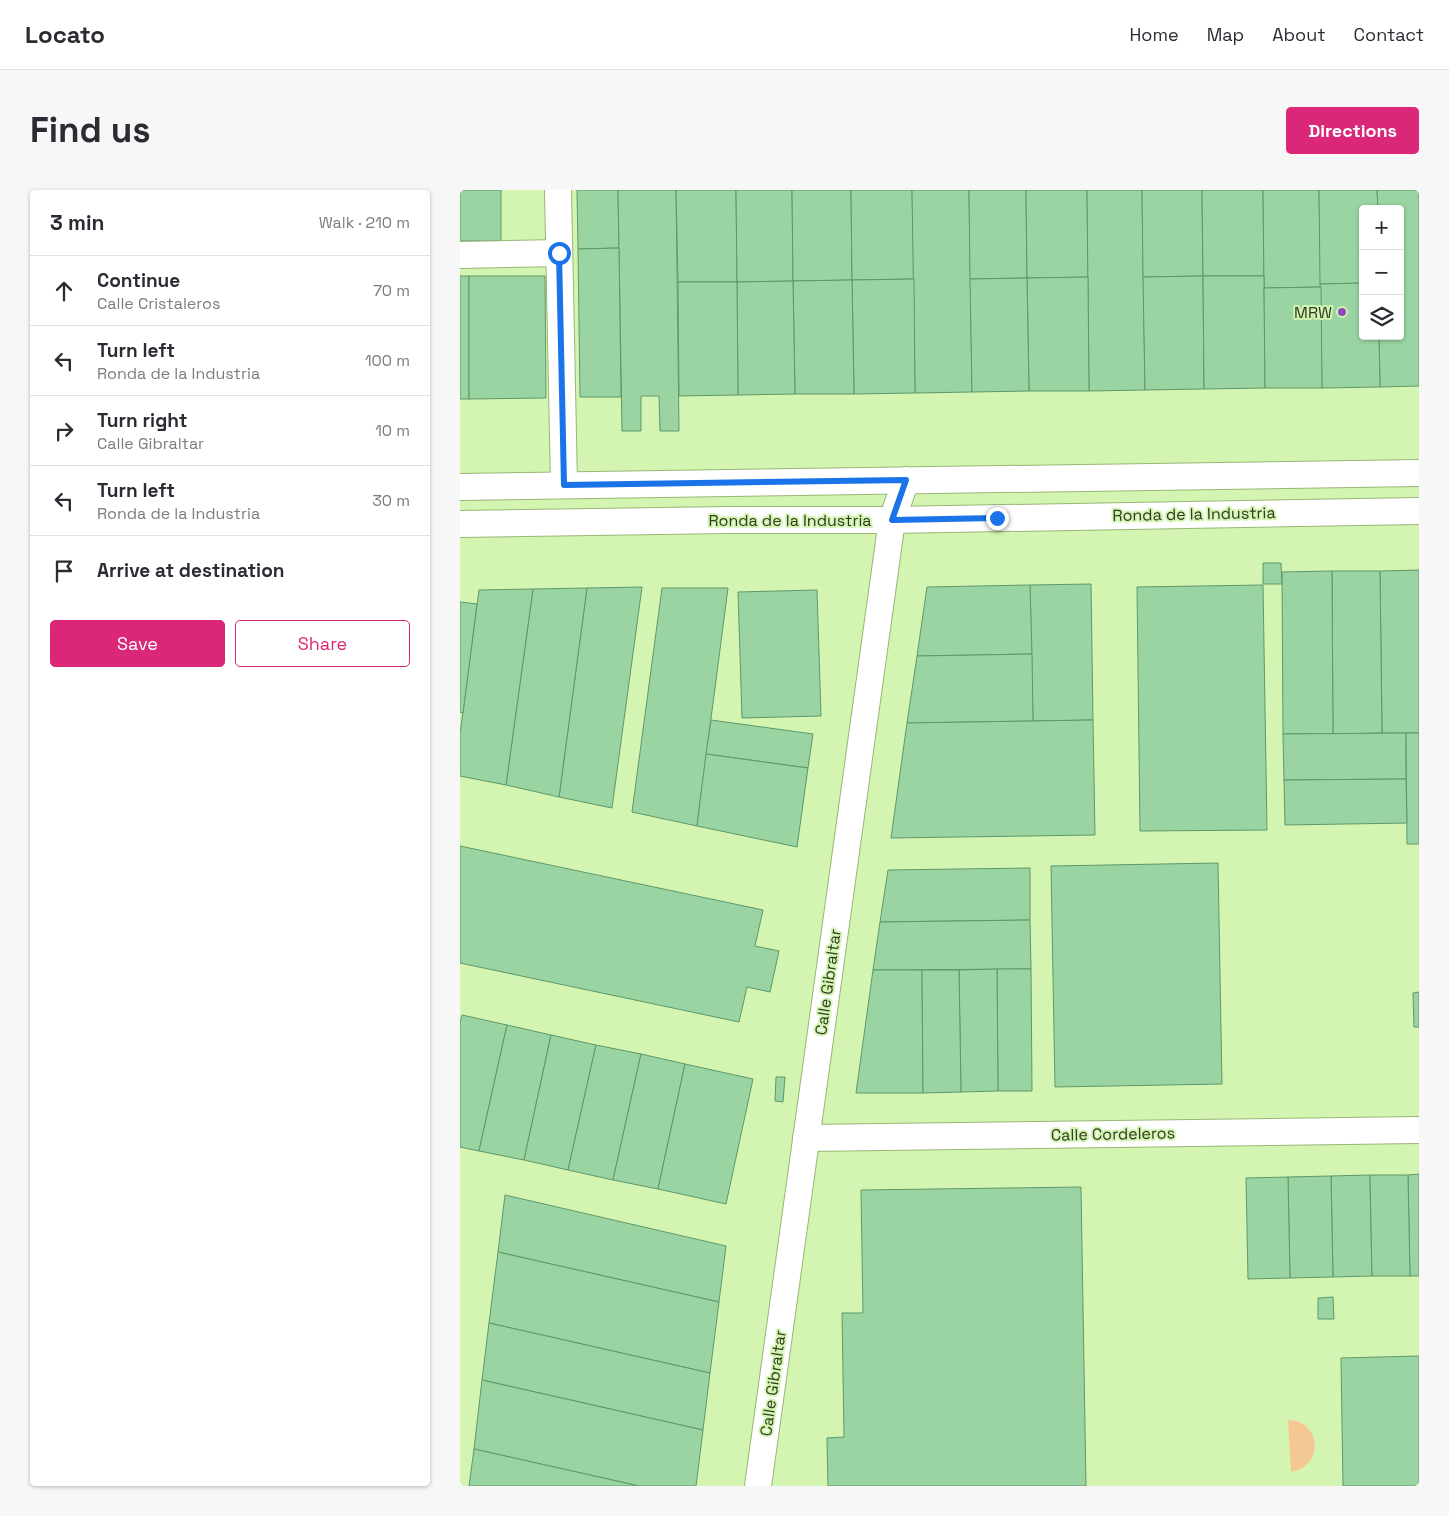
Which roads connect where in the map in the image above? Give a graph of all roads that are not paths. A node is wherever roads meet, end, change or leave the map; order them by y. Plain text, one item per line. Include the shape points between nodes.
1 (558, 190) edge
2 (559, 253) junction
3 (460, 255) edge
4 (1419, 473) edge
5 (906, 480) junction
6 (564, 485) junction
7 (460, 487) edge
8 (1419, 511) edge
9 (892, 520) junction
10 (460, 524) edge
11 (1419, 1130) edge
12 (806, 1138) junction
13 (758, 1486) edge

1 - 2 street
2 - 3 street
2 - 6 street
4 - 5 street
5 - 6 street
5 - 9 street, Calle Gibraltar
6 - 7 street
8 - 9 street, Ronda de la Industria
9 - 10 street, Ronda de la Industria
9 - 12 street, Calle Gibraltar
11 - 12 street, Calle Cordeleros
12 - 13 street, Calle Gibraltar

